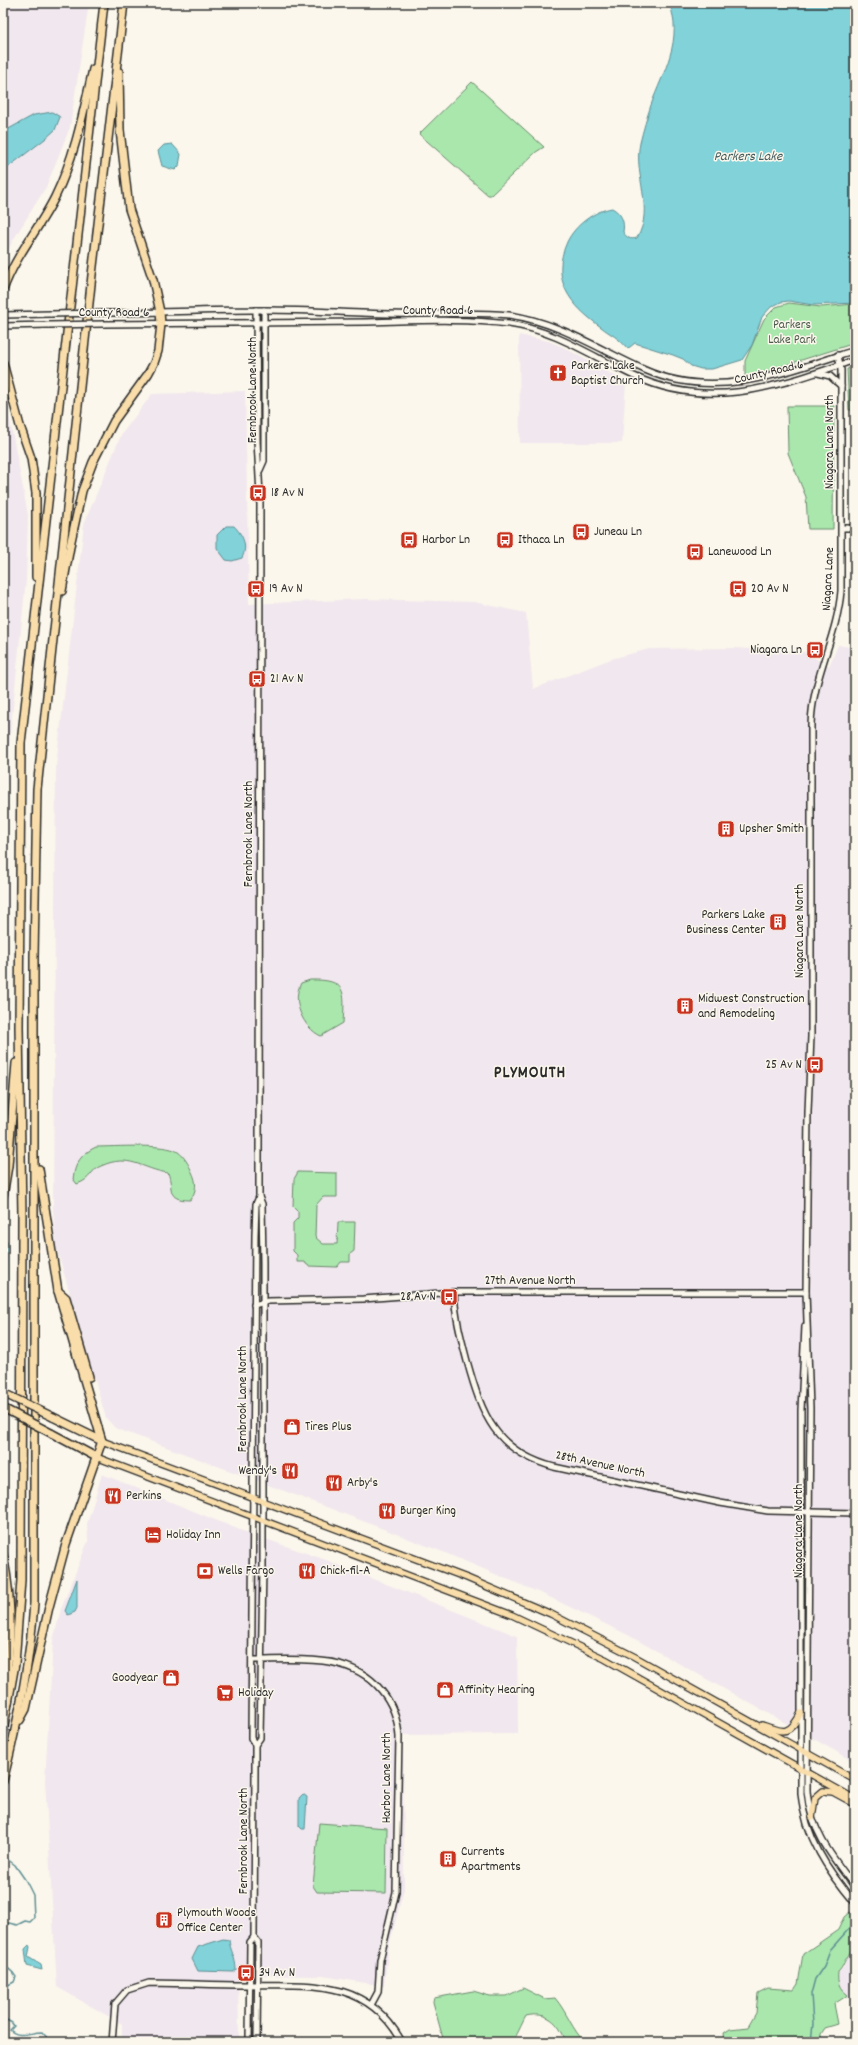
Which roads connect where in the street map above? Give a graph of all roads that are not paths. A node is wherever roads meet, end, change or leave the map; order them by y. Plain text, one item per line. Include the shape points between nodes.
1 (104, 3) edge
2 (124, 3) edge
3 (101, 30) junction
4 (117, 56) junction
5 (3, 290) edge
6 (256, 310) junction
7 (264, 310) junction
8 (160, 312) junction
9 (3, 315) edge
10 (255, 322) junction
11 (264, 322) junction
12 (161, 324) junction
13 (3, 326) edge
14 (855, 350) edge
15 (838, 356) junction
16 (855, 360) edge
17 (3, 364) edge
18 (840, 365) junction
19 (816, 373) junction
20 (841, 386) junction
21 (260, 470) junction
22 (842, 528) junction
23 (855, 528) edge
24 (56, 608) junction
25 (34, 617) junction
26 (826, 653) joint
27 (20, 1027) junction
28 (34, 1131) junction
29 (3, 1196) edge
30 (259, 1197) junction
31 (454, 1292) junction
32 (806, 1292) junction
33 (263, 1302) junction
34 (254, 1305) junction
35 (806, 1307) junction
36 (3, 1393) edge
37 (3, 1408) edge
38 (102, 1440) junction
39 (96, 1456) junction
40 (253, 1498) junction
41 (263, 1502) junction
42 (800, 1512) junction
43 (810, 1513) junction
44 (855, 1513) edge
45 (253, 1516) junction
46 (263, 1520) junction
47 (3, 1559) edge
48 (252, 1660) junction
49 (262, 1660) junction
50 (3, 1707) edge
51 (801, 1713) junction
52 (745, 1719) junction
53 (17, 1726) junction
54 (3, 1732) edge
55 (256, 1745) junction
56 (801, 1750) junction
57 (808, 1754) junction
58 (800, 1769) junction
59 (807, 1772) junction
60 (855, 1780) edge
61 (3, 1781) edge
62 (855, 1800) edge
63 (855, 1804) edge
64 (812, 1817) junction
65 (855, 1887) edge
66 (855, 1904) edge
67 (254, 1936) junction
68 (249, 1985) junction
69 (258, 1985) junction
70 (371, 2005) junction
71 (112, 2042) edge
72 (250, 2042) edge
73 (257, 2042) edge
74 (402, 2042) edge

1 - 3 highway
2 - 4 highway
3 - 5 highway via 72,158 54,198 22,249
3 - 25 highway
4 - 8 highway via 120,130 129,209 153,280
4 - 24 highway
6 - 7 street, County Road 6
6 - 8 street, County Road 6
6 - 10 street, Fernbrook Lane North
7 - 11 street, Fernbrook Lane North
7 - 15 street, County Road 6 via 509,315 573,334 666,378 700,383 740,383 765,379
8 - 9 street, County Road 6, bridge
8 - 12 highway
10 - 11 street, County Road 6
10 - 12 street, County Road 6
10 - 21 street, Fernbrook Lane North via 257,454
11 - 19 street, County Road 6 via 476,322 525,327 553,336 660,387 694,393 738,393
11 - 21 street, Fernbrook Lane North via 264,461
12 - 13 street, County Road 6, bridge
12 - 24 highway via 154,362 114,421 93,462 82,492 61,595
14 - 15 street, County Road 6
15 - 18 street, Niagara Lane North
16 - 18 street, County Road 6
17 - 25 highway via 32,458 36,493
18 - 19 street, County Road 6
18 - 20 street, Niagara Lane North
19 - 20 street via 830,376
20 - 22 street, Niagara Lane North
21 - 30 street, Fernbrook Lane North
22 - 23 street
22 - 26 street, Niagara Lane via 840,603 834,632
24 - 28 highway via 37,789
25 - 27 highway via 21,743
26 - 32 street, Niagara Lane North via 816,683 811,721 811,1036
27 - 29 highway
27 - 54 highway via 21,1580 15,1664
28 - 38 highway via 58,1291
28 - 53 highway via 35,1561 31,1648
30 - 33 street, Fernbrook Lane North via 262,1204
30 - 34 street, Fernbrook Lane North via 256,1204
31 - 32 street, 27th Avenue North
31 - 33 street, 27th Avenue North via 363,1299
31 - 42 street, 28th Avenue North via 454,1310 481,1407 496,1431 522,1454 554,1467 687,1496 768,1511
32 - 35 street, Niagara Lane North
33 - 34 street, 27th Avenue North
33 - 41 street, Fernbrook Lane North
34 - 40 street, Fernbrook Lane North
35 - 42 street, Niagara Lane North
35 - 43 street, Niagara Lane North via 810,1408
36 - 38 highway, bridge
37 - 39 highway, bridge
38 - 39 highway
38 - 40 main road
39 - 45 main road
39 - 53 highway via 66,1544 26,1709
40 - 41 main road
40 - 45 street, Fernbrook Lane North
41 - 46 street, Fernbrook Lane North
41 - 52 main road via 467,1578 551,1614 635,1657
42 - 43 street, 28th Avenue North
42 - 51 street, Niagara Lane North
43 - 44 street, 28th Avenue North
43 - 57 street, Niagara Lane North
45 - 46 main road
45 - 48 street, Fernbrook Lane North
46 - 49 street, Fernbrook Lane North
46 - 58 main road via 477,1600 555,1634 605,1659
47 - 50 highway via 12,1623
48 - 49 street, Harbor Lane North
48 - 55 street, Fernbrook Lane North via 251,1738
49 - 55 street, Fernbrook Lane North via 260,1738
49 - 70 street, Harbor Lane North via 324,1661 360,1671 387,1697 396,1718 399,1737 396,1892 380,1960 378,1992
51 - 52 main road via 794,1727 783,1732
51 - 56 street, Niagara Lane North
52 - 56 main road
53 - 61 highway
55 - 67 street, Fernbrook Lane North
56 - 57 main road
56 - 58 street, Niagara Lane North
57 - 59 street, Niagara Lane North
57 - 60 main road
58 - 59 main road
58 - 66 street, Niagara Lane North via 801,1802 810,1836 824,1862
59 - 62 main road
59 - 64 street, Niagara Lane North
63 - 64 main road via 833,1792 823,1791 815,1798
64 - 65 street, Niagara Lane North via 825,1847
67 - 68 street, Fernbrook Lane North via 250,1942
67 - 69 street, Fernbrook Lane North via 258,1942
68 - 69 street
68 - 71 street via 149,1983 127,1990 115,2004
68 - 72 street, Fernbrook Lane North
69 - 70 street via 325,1986 348,1992
69 - 73 street, Fernbrook Lane North
70 - 74 street via 390,2022

